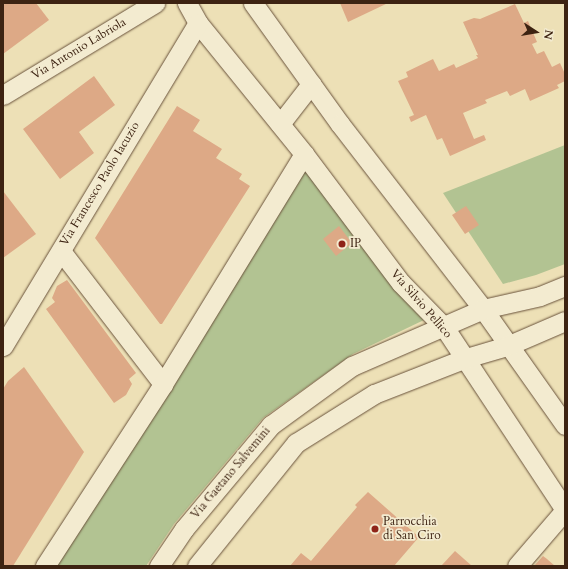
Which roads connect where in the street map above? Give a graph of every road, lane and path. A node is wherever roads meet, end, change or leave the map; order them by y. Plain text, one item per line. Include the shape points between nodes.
1 (155, 3) edge
2 (187, 3) edge
3 (253, 3) edge
4 (198, 23) junction
5 (311, 84) junction
6 (3, 95) edge
7 (280, 124) junction
8 (304, 154) junction
9 (61, 251) junction
10 (565, 286) edge
11 (483, 309) junction
12 (565, 321) edge
13 (444, 327) junction
14 (3, 346) edge
15 (507, 346) junction
16 (466, 358) junction
17 (163, 384) junction
18 (565, 425) edge
19 (565, 510) edge
20 (45, 566) edge
21 (159, 566) edge
22 (197, 566) edge
23 (517, 566) edge

1 - 6 street, Via Antonio Labriola
2 - 4 street, Via Silvio Pellico
3 - 5 street
4 - 7 street, Via Silvio Pellico
4 - 9 street, Via Francesco Paolo Iacuzio
5 - 7 street
5 - 11 street
7 - 8 street, Via Silvio Pellico
8 - 13 street, Via Silvio Pellico via 401,283
8 - 17 street
9 - 14 street, Via Francesco Paolo Iacuzio
9 - 17 street
10 - 11 street, Via Gaetano Salvemini via 540,296
11 - 13 street, Via Gaetano Salvemini
11 - 15 street
12 - 15 street
13 - 16 street, Via Silvio Pellico
13 - 21 street, Via Gaetano Salvemini via 352,366 271,425 184,529
15 - 16 street
15 - 18 street
16 - 19 street, Via Silvio Pellico
16 - 22 street via 374,394 296,443
17 - 20 street
19 - 23 street

